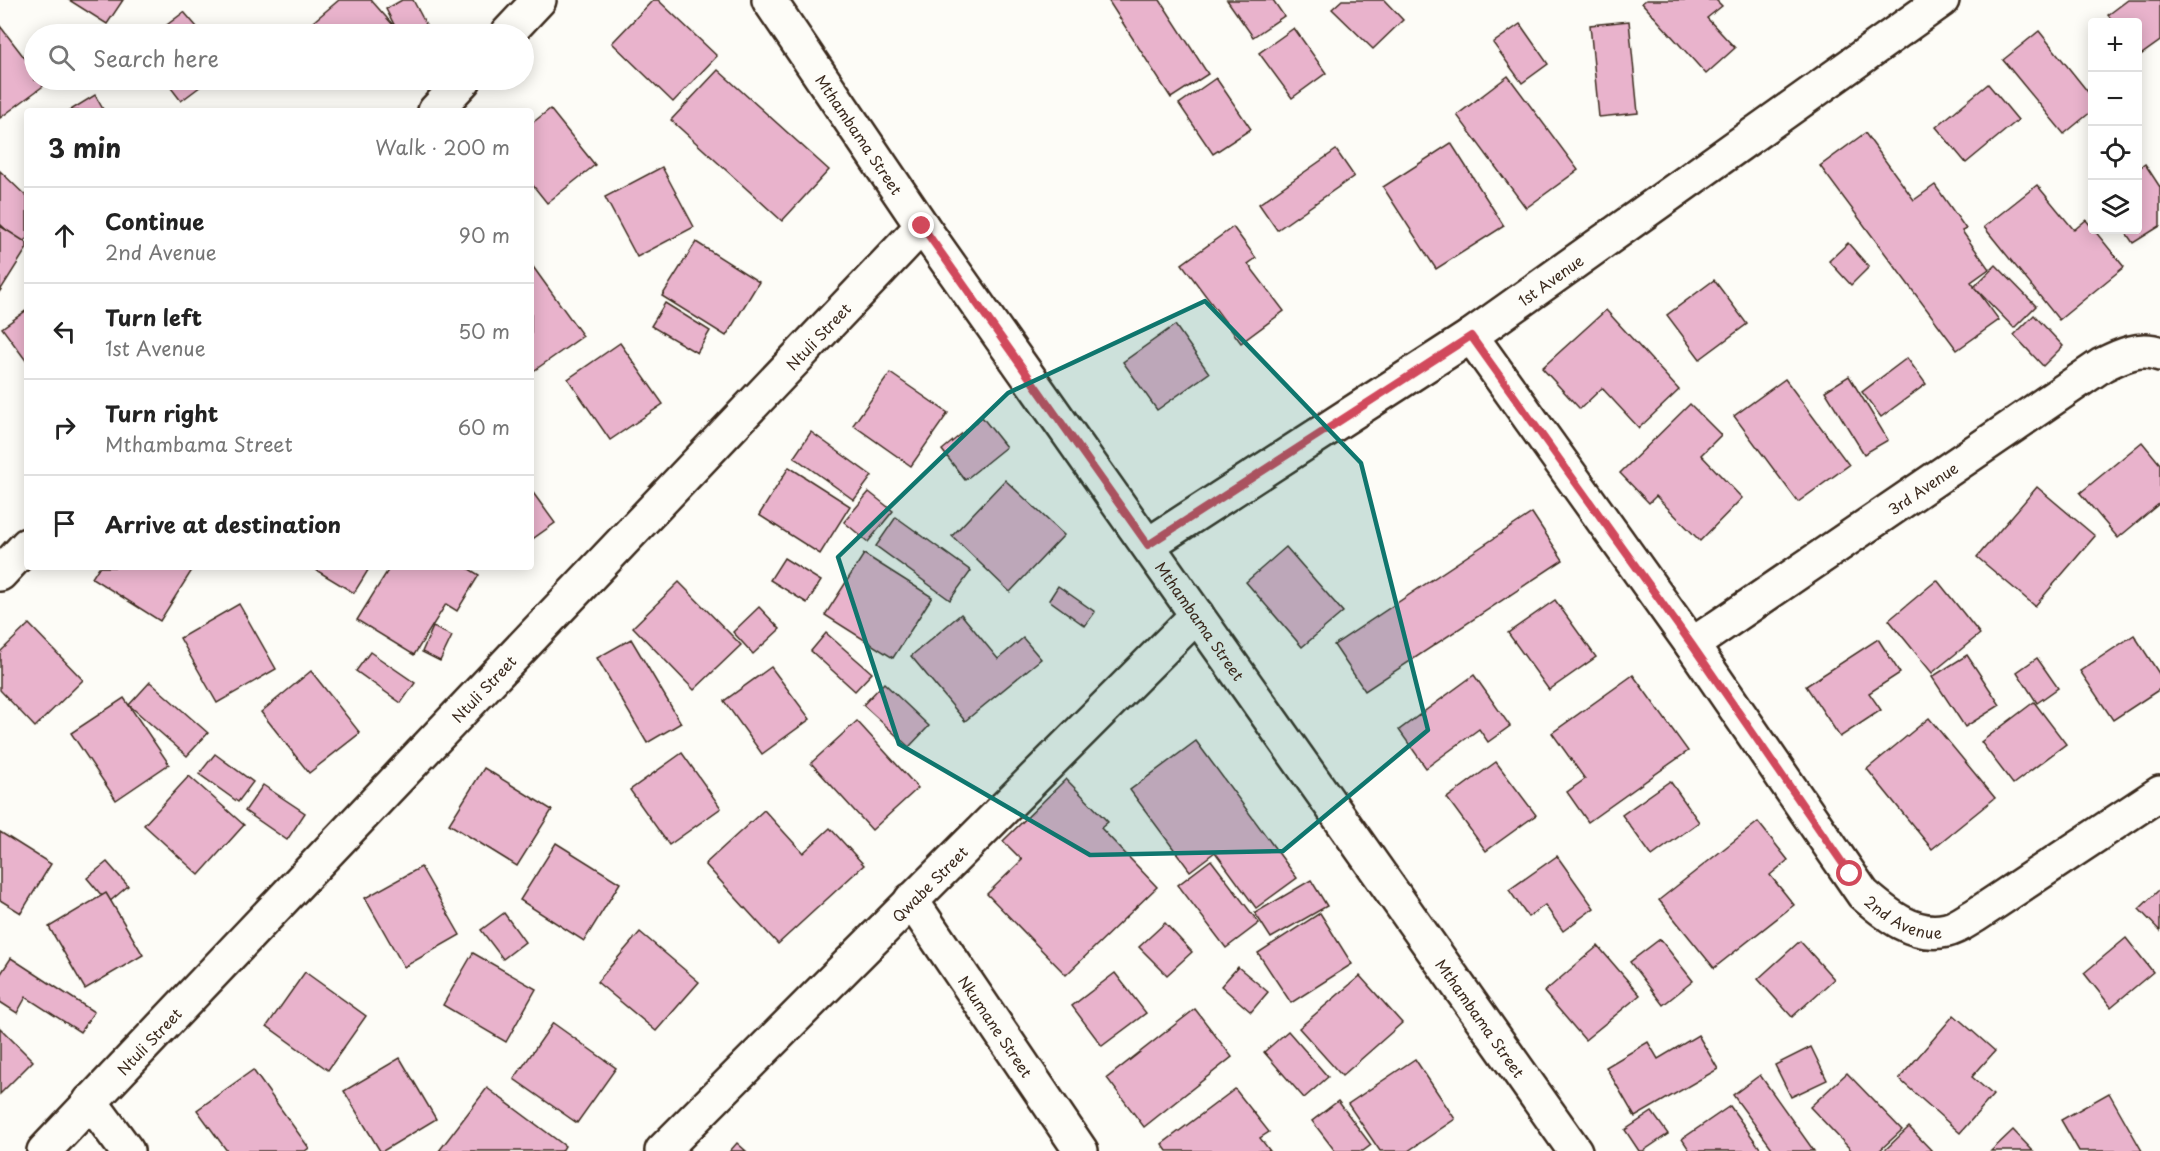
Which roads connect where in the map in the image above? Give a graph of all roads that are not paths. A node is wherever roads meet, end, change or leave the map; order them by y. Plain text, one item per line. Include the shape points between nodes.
1 (539, 0) edge
2 (769, 0) edge
3 (1942, 0) edge
4 (516, 24) edge
5 (455, 90) edge
6 (438, 108) edge
7 (922, 226) junction
8 (1471, 336) junction
9 (2160, 354) edge
10 (1148, 545) junction
11 (24, 548) edge
12 (0, 574) edge
13 (1197, 615) junction
14 (1692, 645) junction
15 (2160, 793) edge
16 (910, 900) junction
17 (90, 1101) junction
18 (44, 1151) edge
19 (127, 1151) edge
20 (662, 1151) edge
21 (1081, 1151) edge
22 (1575, 1151) edge

1 - 4 street
2 - 7 street, Mthambama Street
3 - 8 street, 1st Avenue
5 - 6 street
7 - 10 street, Mthambama Street
7 - 17 street, Ntuli Street
8 - 10 street, 1st Avenue
8 - 14 street, 2nd Avenue
9 - 14 street, 3rd Avenue via 2151,350 2127,353 2102,365
10 - 13 street, Mthambama Street
11 - 12 street
13 - 16 street, Qwabe Street
13 - 22 street, Mthambama Street
14 - 15 street, 2nd Avenue via 1863,894 1893,918 1924,931 1947,930 1976,915
16 - 20 street, Qwabe Street
16 - 21 street, Nkumane Street
17 - 18 street, Ntuli Street
17 - 19 street

